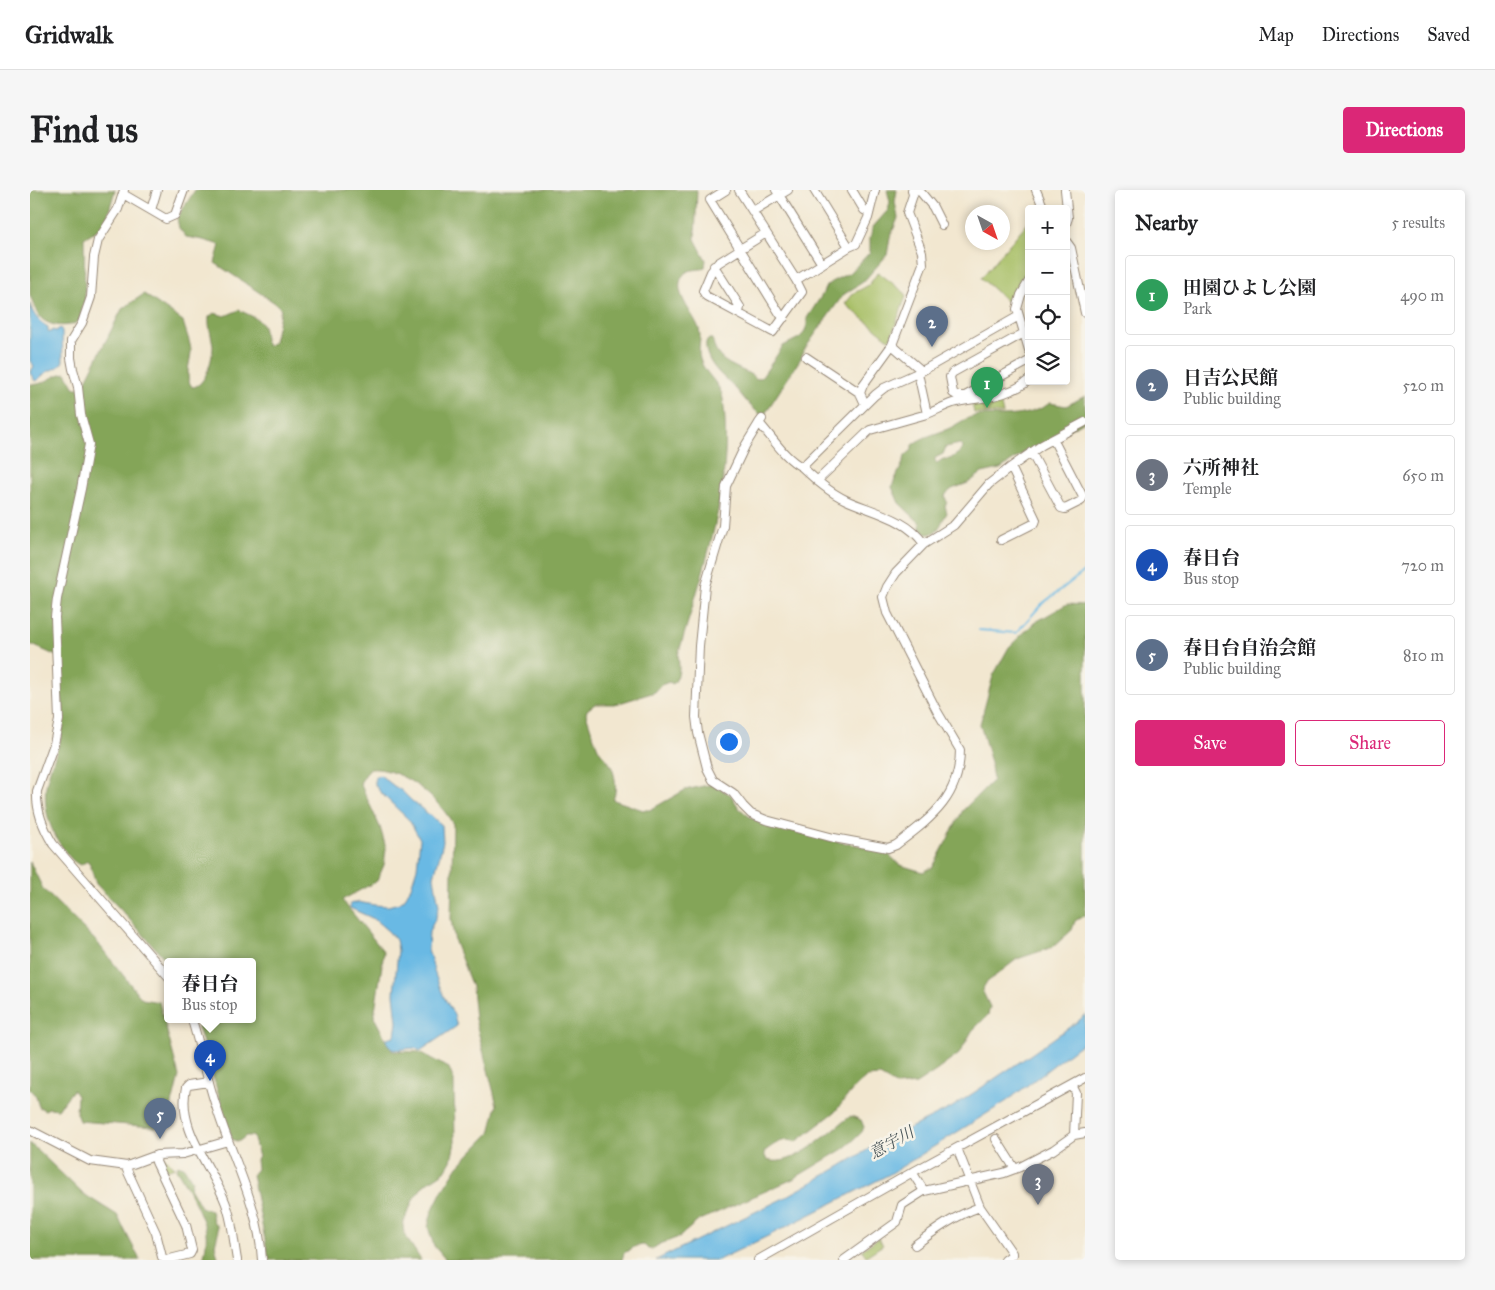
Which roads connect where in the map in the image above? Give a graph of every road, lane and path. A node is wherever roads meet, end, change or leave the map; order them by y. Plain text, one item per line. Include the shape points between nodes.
1 (157, 190) edge
2 (184, 190) edge
3 (726, 190) edge
4 (739, 190) edge
5 (788, 190) edge
6 (814, 190) edge
7 (852, 190) edge
8 (875, 190) edge
9 (912, 190) edge
10 (919, 190) edge
11 (1036, 190) edge
12 (1065, 190) edge
13 (123, 192) edge
14 (778, 193) edge
15 (1042, 205) edge
16 (1067, 205) edge
17 (150, 210) junction
18 (753, 211) junction
19 (868, 212) junction
20 (942, 225) dead end
21 (766, 233) junction
22 (849, 247) junction
23 (1070, 247) edge
24 (740, 248) junction
25 (822, 264) junction
26 (714, 266) junction
27 (796, 280) junction
28 (1025, 290) edge
29 (1085, 312) edge
30 (739, 313) junction
31 (1019, 316) junction
32 (784, 318) junction
33 (1024, 333) junction
34 (1026, 340) edge
35 (892, 344) junction
36 (806, 357) dead end
37 (1025, 363) edge
38 (920, 372) junction
39 (1025, 383) edge
40 (860, 393) junction
41 (865, 404) junction
42 (927, 414) junction
43 (1085, 422) edge
44 (1053, 438) junction
45 (1031, 452) junction
46 (802, 467) junction
47 (1011, 467) junction
48 (817, 481) junction
49 (1000, 540) dead end
50 (924, 544) junction
51 (164, 971) edge
52 (193, 1023) edge
53 (1085, 1078) edge
54 (209, 1082) junction
55 (1072, 1085) junction
56 (30, 1130) edge
57 (1085, 1133) edge
58 (1074, 1135) junction
59 (996, 1139) dead end
60 (228, 1141) junction
61 (957, 1148) junction
62 (199, 1149) junction
63 (157, 1155) junction
64 (127, 1166) junction
65 (1015, 1169) junction
66 (912, 1172) junction
67 (970, 1180) junction
68 (924, 1191) junction
69 (980, 1207) junction
70 (915, 1245) dead end
71 (237, 1260) edge
72 (262, 1260) edge
73 (758, 1260) edge
74 (844, 1260) edge
75 (1006, 1260) edge

1 - 17 street
2 - 17 street via 172,218 166,220
3 - 24 street via 710,200
4 - 18 street
5 - 14 street
6 - 22 street
7 - 19 street
8 - 19 street
9 - 35 street via 907,213 923,259
10 - 20 street
11 - 15 street
12 - 16 street
13 - 17 street
13 - 51 street via 118,209 98,240 91,297 82,323 71,341 72,364 89,444 54,617 59,720 36,799 45,830 53,844
14 - 18 street
14 - 25 street
18 - 21 street
19 - 22 street via 856,244
21 - 24 street
21 - 27 street
22 - 25 street
23 - 29 street
24 - 26 street
24 - 32 street
25 - 27 street
26 - 30 street via 740,308
26 - 30 street via 702,291
27 - 32 street via 802,292
28 - 31 street via 1018,303
30 - 32 street via 773,332
31 - 33 street
31 - 38 street
33 - 34 street
33 - 37 street via 952,373 953,393 966,396
35 - 38 street
35 - 40 street
36 - 40 street
38 - 41 street via 884,388
38 - 42 street
39 - 42 street via 1019,388 952,404
40 - 41 street
41 - 46 street
42 - 48 street via 870,430
43 - 44 street
44 - 45 street
44 - 45 street via 1082,500 1062,509
45 - 47 street
46 - 48 street
46 - 50 street via 787,456 761,421 726,486 722,526 705,586 696,703 698,733 713,780 733,793 751,814 834,838 888,848 931,818 949,796 956,779 960,750 887,614 883,597 896,573
47 - 49 street via 1036,520
47 - 50 street via 989,484 954,525
48 - 50 street via 845,500 907,527
52 - 54 street
53 - 55 street
54 - 60 street
54 - 62 street via 189,1086 185,1091 185,1107
55 - 58 street via 1076,1093
55 - 61 street
56 - 64 street via 90,1161
57 - 58 street
58 - 65 street via 1053,1150
59 - 65 street
60 - 62 street
60 - 72 street via 251,1197
61 - 66 street
61 - 67 street
62 - 63 street via 175,1155
62 - 71 street via 228,1210
63 - 64 street
63 - 64 street via 156,1162 186,1225 192,1250 190,1254 166,1260 162,1257 156,1233
65 - 67 street
66 - 68 street
66 - 73 street
67 - 68 street
67 - 69 street
68 - 74 street via 902,1205 897,1222
69 - 70 street via 937,1228
69 - 75 street via 1012,1253

